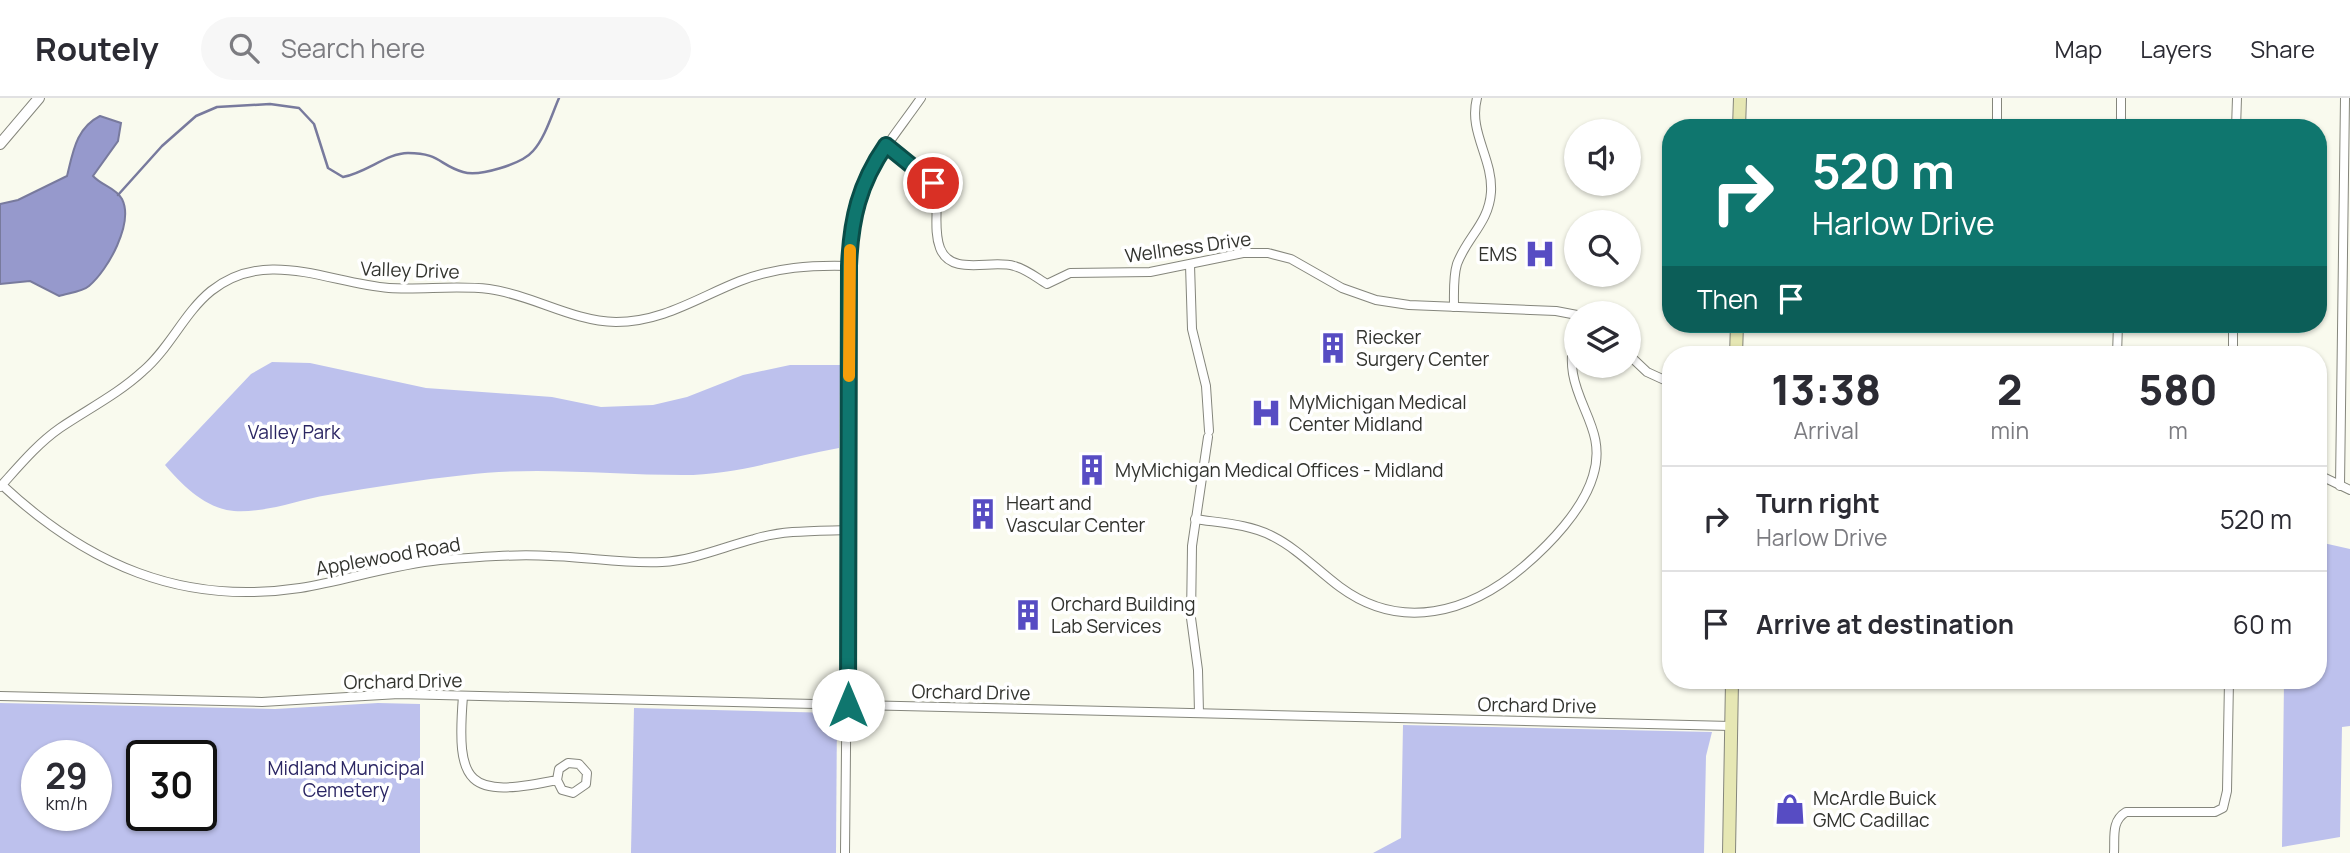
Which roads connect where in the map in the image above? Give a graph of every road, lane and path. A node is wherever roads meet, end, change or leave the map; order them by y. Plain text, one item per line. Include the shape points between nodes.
1 (39, 98) edge
2 (920, 98) edge
3 (1477, 98) edge
4 (1740, 98) edge
5 (1997, 98) edge
6 (2121, 98) edge
7 (2237, 98) edge
8 (2345, 98) edge
9 (1739, 119) edge
10 (1997, 119) edge
11 (2121, 119) edge
12 (2236, 119) edge
13 (0, 144) edge
14 (886, 145) junction
15 (2347, 206) edge
16 (1190, 265) junction
17 (849, 266) junction
18 (1454, 307) junction
19 (1564, 313) edge
20 (1641, 366) edge
21 (1573, 378) edge
22 (1662, 379) edge
23 (2327, 479) edge
24 (1, 486) edge
25 (2340, 486) junction
26 (2350, 490) edge
27 (1195, 519) junction
28 (848, 530) junction
29 (1732, 689) edge
30 (2229, 689) edge
31 (0, 696) edge
32 (463, 696) junction
33 (848, 705) junction
34 (1199, 713) junction
35 (1731, 726) junction
36 (557, 780) dead end
37 (845, 853) edge
38 (1729, 853) edge
39 (2115, 853) edge

1 - 13 street
2 - 14 street
3 - 18 street via 1476,132 1490,173 1491,194 1482,226 1457,264
4 - 9 main road
5 - 10 street
6 - 11 street
7 - 12 street
8 - 15 street
14 - 16 street, Wellness Drive via 933,183 939,245 946,259 1017,266 1047,284 1070,273 1150,272
14 - 17 street via 859,194
15 - 25 street
16 - 18 street, Wellness Drive via 1243,253 1268,253 1291,258 1364,297
16 - 27 street via 1192,329 1206,386 1208,434
17 - 24 street, Valley Drive via 806,266 761,274 667,314 615,322 580,317 501,291 366,286 299,269 258,270 212,290 143,371 44,440
17 - 28 street
18 - 19 street, Wellness Drive
20 - 22 street
21 - 27 street via 1596,439 1591,483 1576,508 1527,564 1476,600 1437,612 1388,610 1354,596 1272,536
23 - 25 street
24 - 28 street, Applewood Road via 48,526 98,557 156,580 240,593 302,588 455,559 517,555 679,561 785,533
25 - 26 street
27 - 34 street via 1191,618
28 - 33 street
29 - 35 main road
30 - 39 street via 2226,801 2215,812 2126,812 2118,817
31 - 32 street, Orchard Drive via 262,702 399,694
32 - 33 street, Orchard Drive
32 - 36 street via 461,758 468,773 480,783 507,788
33 - 34 street, Orchard Drive
33 - 37 street
34 - 35 street, Orchard Drive
35 - 38 main road

